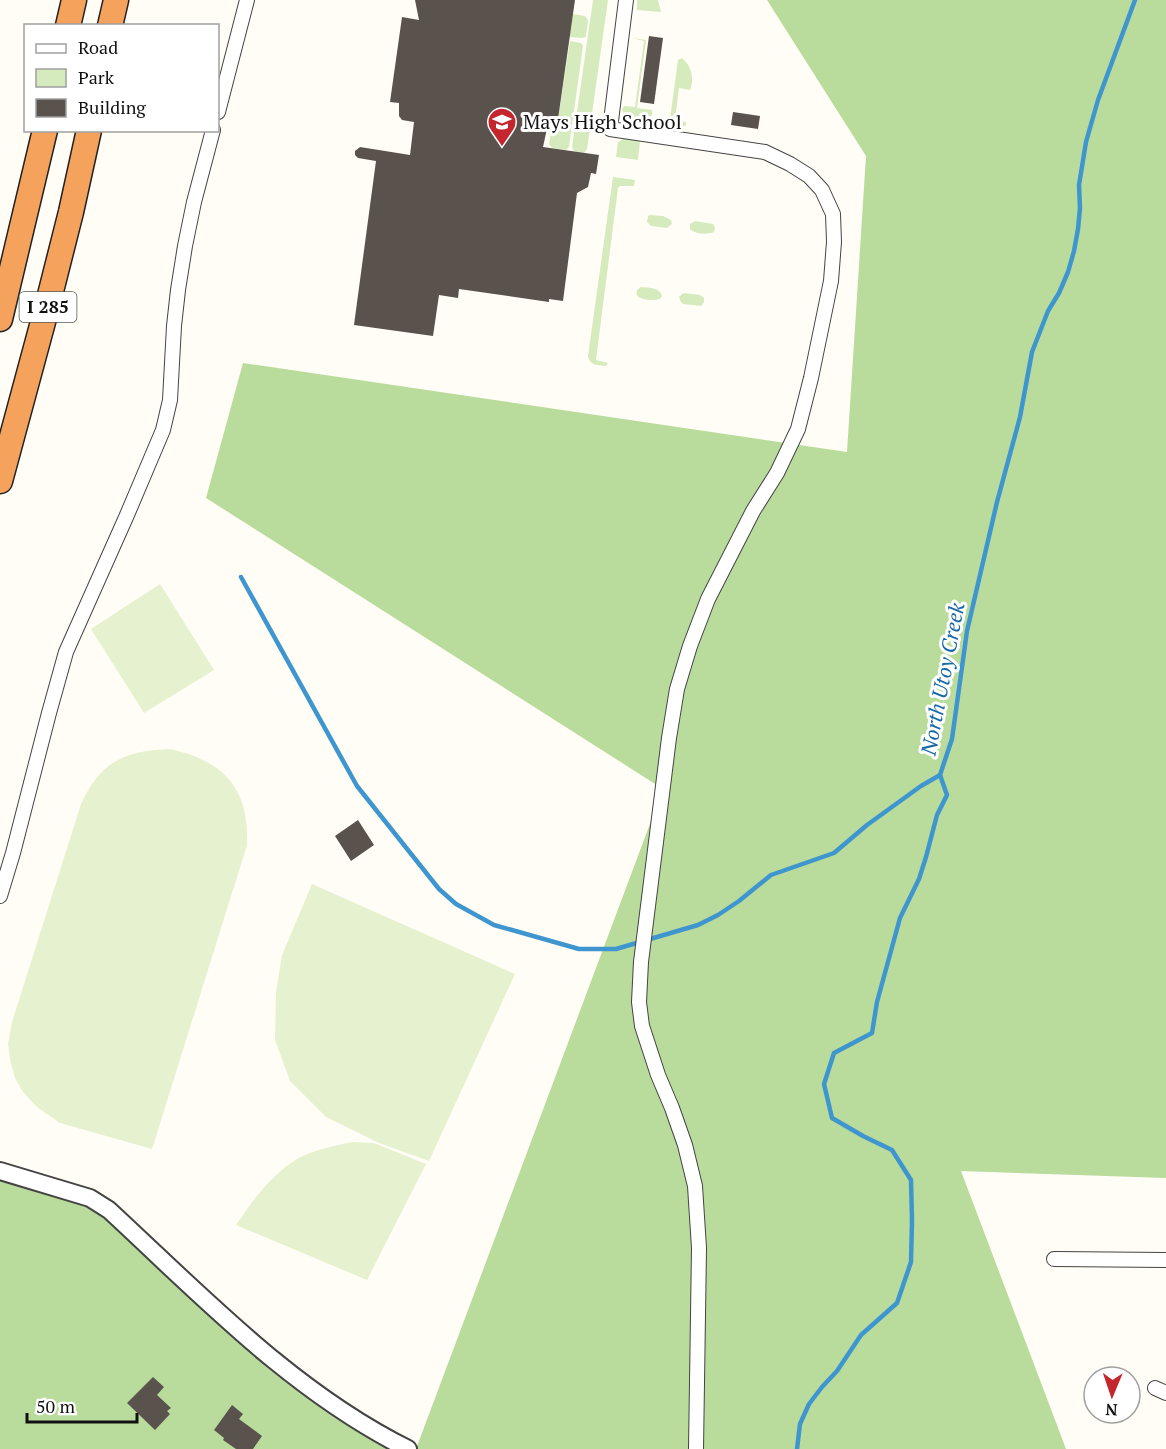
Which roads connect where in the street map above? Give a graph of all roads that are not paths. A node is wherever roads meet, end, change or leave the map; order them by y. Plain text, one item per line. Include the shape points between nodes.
1 (74, 0) edge
2 (116, 0) edge
3 (247, 0) edge
4 (626, 0) edge
5 (69, 24) edge
6 (110, 24) edge
7 (219, 108) edge
8 (45, 132) edge
9 (88, 132) edge
10 (212, 132) edge
11 (0, 319) edge
12 (0, 481) edge
13 (0, 896) edge
14 (0, 1170) edge
15 (1054, 1259) dead end
16 (1166, 1260) edge
17 (408, 1449) edge
18 (696, 1449) edge

1 - 5 highway
2 - 6 highway
3 - 7 street
4 - 18 street via 610,129 765,152 809,176 822,190 833,214 831,281 798,429 708,599 677,690 641,962 642,1026 686,1145 695,1186 699,1248
8 - 11 highway, I 285
9 - 12 highway, I 285 via 71,212
10 - 13 street via 185,246 174,326 171,400 163,430 66,652
14 - 17 street via 90,1198 109,1210 303,1385
15 - 16 street

